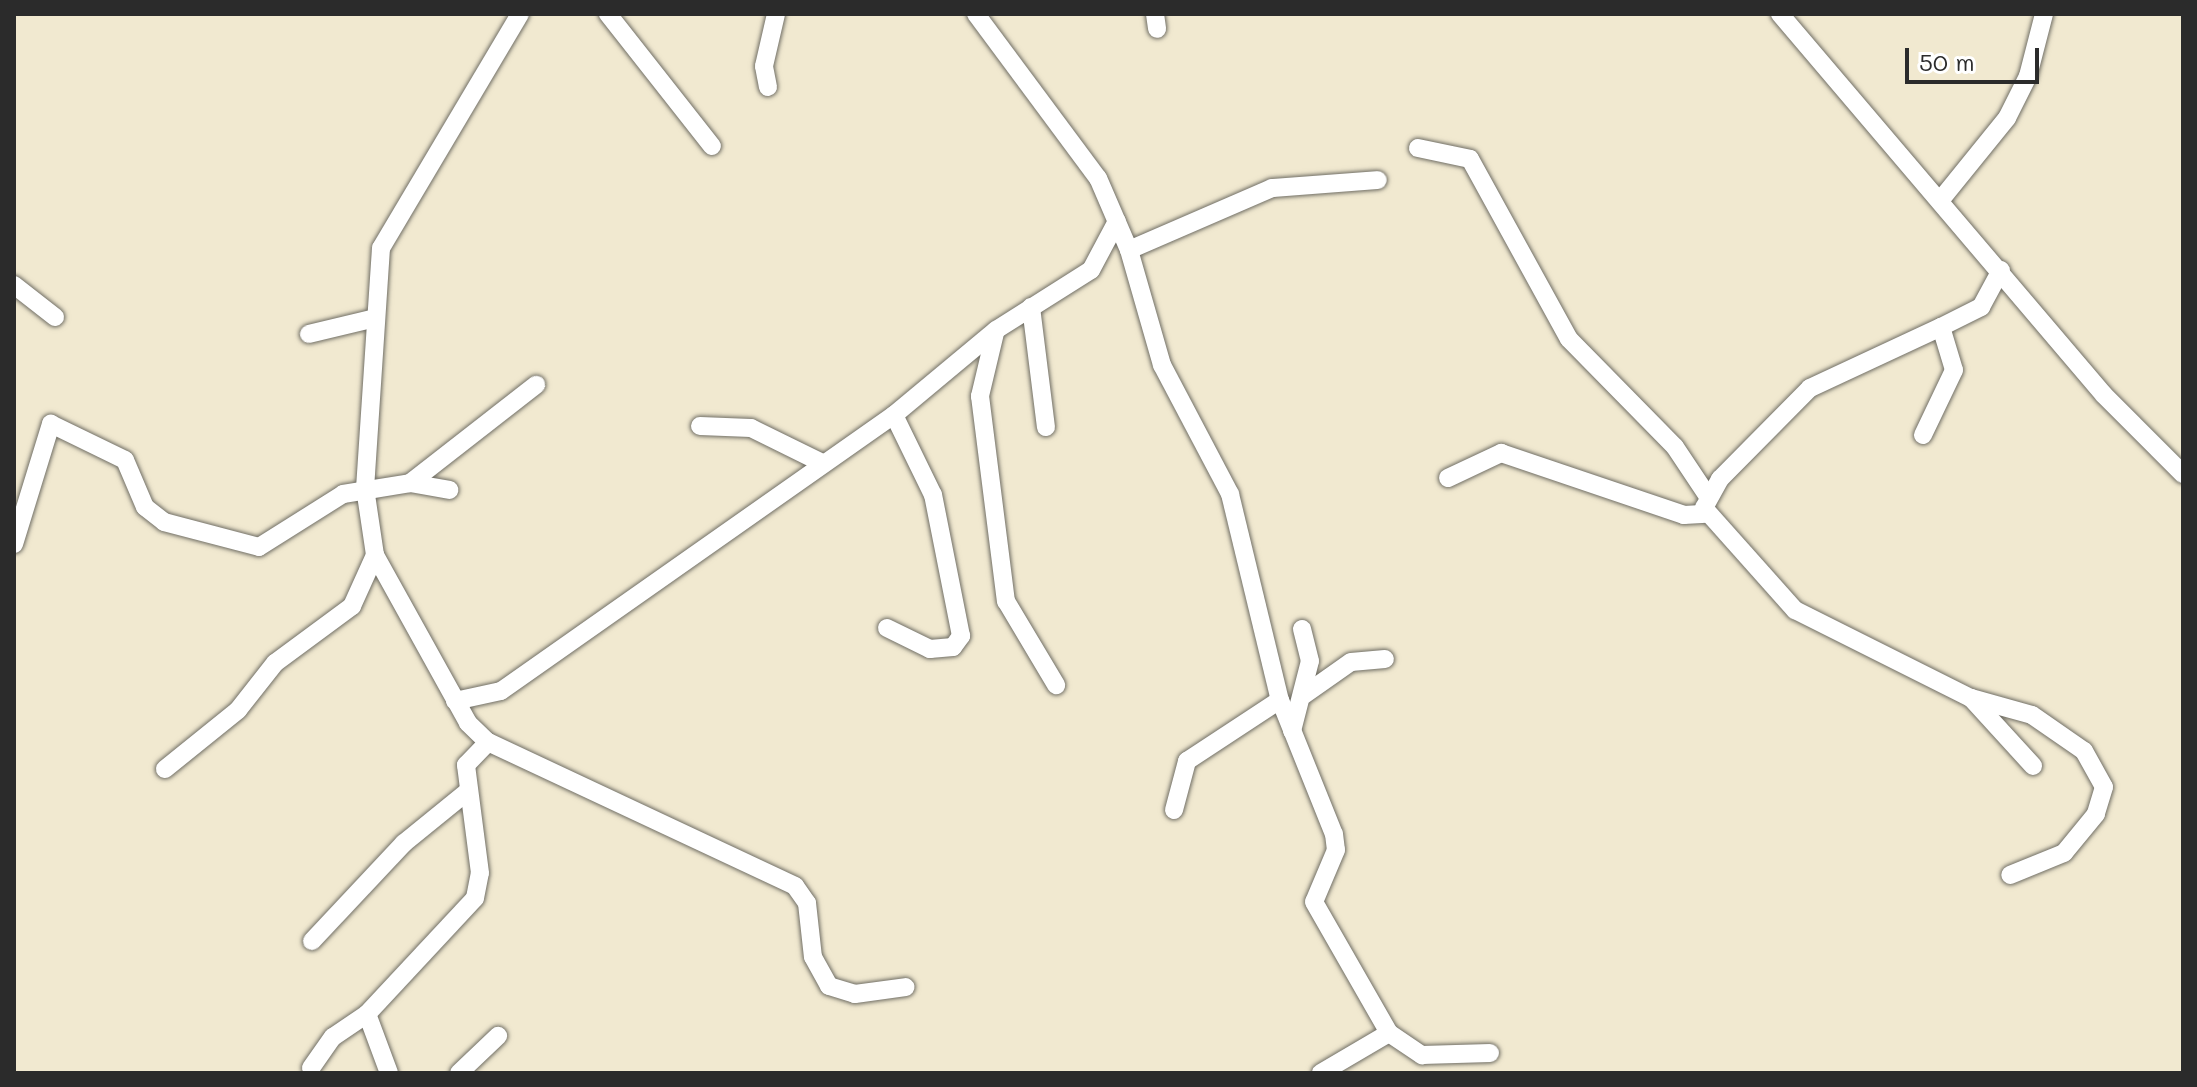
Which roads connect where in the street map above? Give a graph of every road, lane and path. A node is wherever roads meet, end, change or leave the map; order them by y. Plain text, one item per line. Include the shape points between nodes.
1 (520, 14) edge
2 (608, 14) edge
3 (776, 14) edge
4 (976, 14) edge
5 (1780, 14) edge
6 (2044, 14) edge
7 (768, 87) dead end
8 (712, 146) dead end
9 (1418, 148) dead end
10 (1378, 180) dead end
11 (1943, 197) junction
12 (1117, 221) junction
13 (1129, 250) junction
14 (2001, 270) junction
15 (14, 285) edge
16 (1031, 307) junction
17 (55, 317) dead end
18 (375, 318) junction
19 (1941, 327) junction
20 (996, 330) junction
21 (309, 334) dead end
22 (536, 385) dead end
23 (894, 415) junction
24 (700, 426) dead end
25 (1046, 427) dead end
26 (1923, 435) dead end
27 (822, 463) junction
28 (2183, 474) edge
29 (1448, 478) dead end
30 (410, 483) junction
31 (365, 488) junction
32 (449, 490) dead end
33 (1707, 495) junction
34 (1706, 514) junction
35 (14, 544) edge
36 (375, 555) junction
37 (887, 628) dead end
38 (1302, 629) dead end
39 (1385, 659) dead end
40 (1056, 685) dead end
41 (1304, 695) junction
42 (1971, 698) junction
43 (1280, 700) junction
44 (455, 701) junction
45 (1292, 731) junction
46 (488, 742) junction
47 (2033, 766) dead end
48 (165, 769) dead end
49 (467, 792) junction
50 (1174, 810) dead end
51 (2010, 875) dead end
52 (312, 941) dead end
53 (906, 987) dead end
54 (367, 1014) junction
55 (1389, 1033) junction
56 (498, 1036) dead end
57 (1490, 1053) dead end
58 (311, 1068) dead end
59 (389, 1073) edge
60 (459, 1073) edge
61 (1321, 1073) edge

1 - 18 street via 386,232
2 - 8 street
3 - 7 street via 764,66
4 - 12 street via 1090,164
5 - 11 street
6 - 11 street via 2028,76 2007,118
9 - 33 street via 1470,159 1569,339 1675,447
10 - 13 street via 1272,188
11 - 14 street
12 - 13 street
12 - 16 street via 1091,270
13 - 43 street via 1162,365 1230,494
14 - 19 street via 1981,307
14 - 28 street via 2104,395
15 - 17 street
16 - 20 street
16 - 25 street
18 - 21 street
18 - 31 street
19 - 26 street via 1954,370
19 - 33 street via 1826,377
20 - 23 street
20 - 40 street via 980,396 1006,601
22 - 30 street
23 - 27 street
23 - 37 street via 933,495 961,636 953,647 930,649
24 - 27 street via 751,428
27 - 44 street via 501,691
29 - 34 street via 1501,453 1684,515
30 - 31 street
30 - 32 street
31 - 35 street via 259,547 234,545 153,515 125,460 56,423 43,439
31 - 36 street
33 - 34 street
34 - 42 street via 1795,610
36 - 44 street
36 - 48 street via 352,606 275,663 238,710
38 - 41 street via 1310,661
39 - 41 street via 1351,662
41 - 45 street
42 - 47 street
42 - 51 street via 2009,706 2060,731 2094,764 2104,787 2096,814 2064,853
43 - 45 street
43 - 50 street via 1187,761
44 - 46 street
45 - 55 street via 1336,844 1314,902
46 - 49 street via 469,755
46 - 53 street via 795,886 807,903 813,957 829,986 855,994
49 - 52 street via 404,843
49 - 54 street via 480,873 475,898
54 - 58 street via 333,1037
54 - 59 street
55 - 57 street via 1422,1055
55 - 61 street
56 - 60 street

